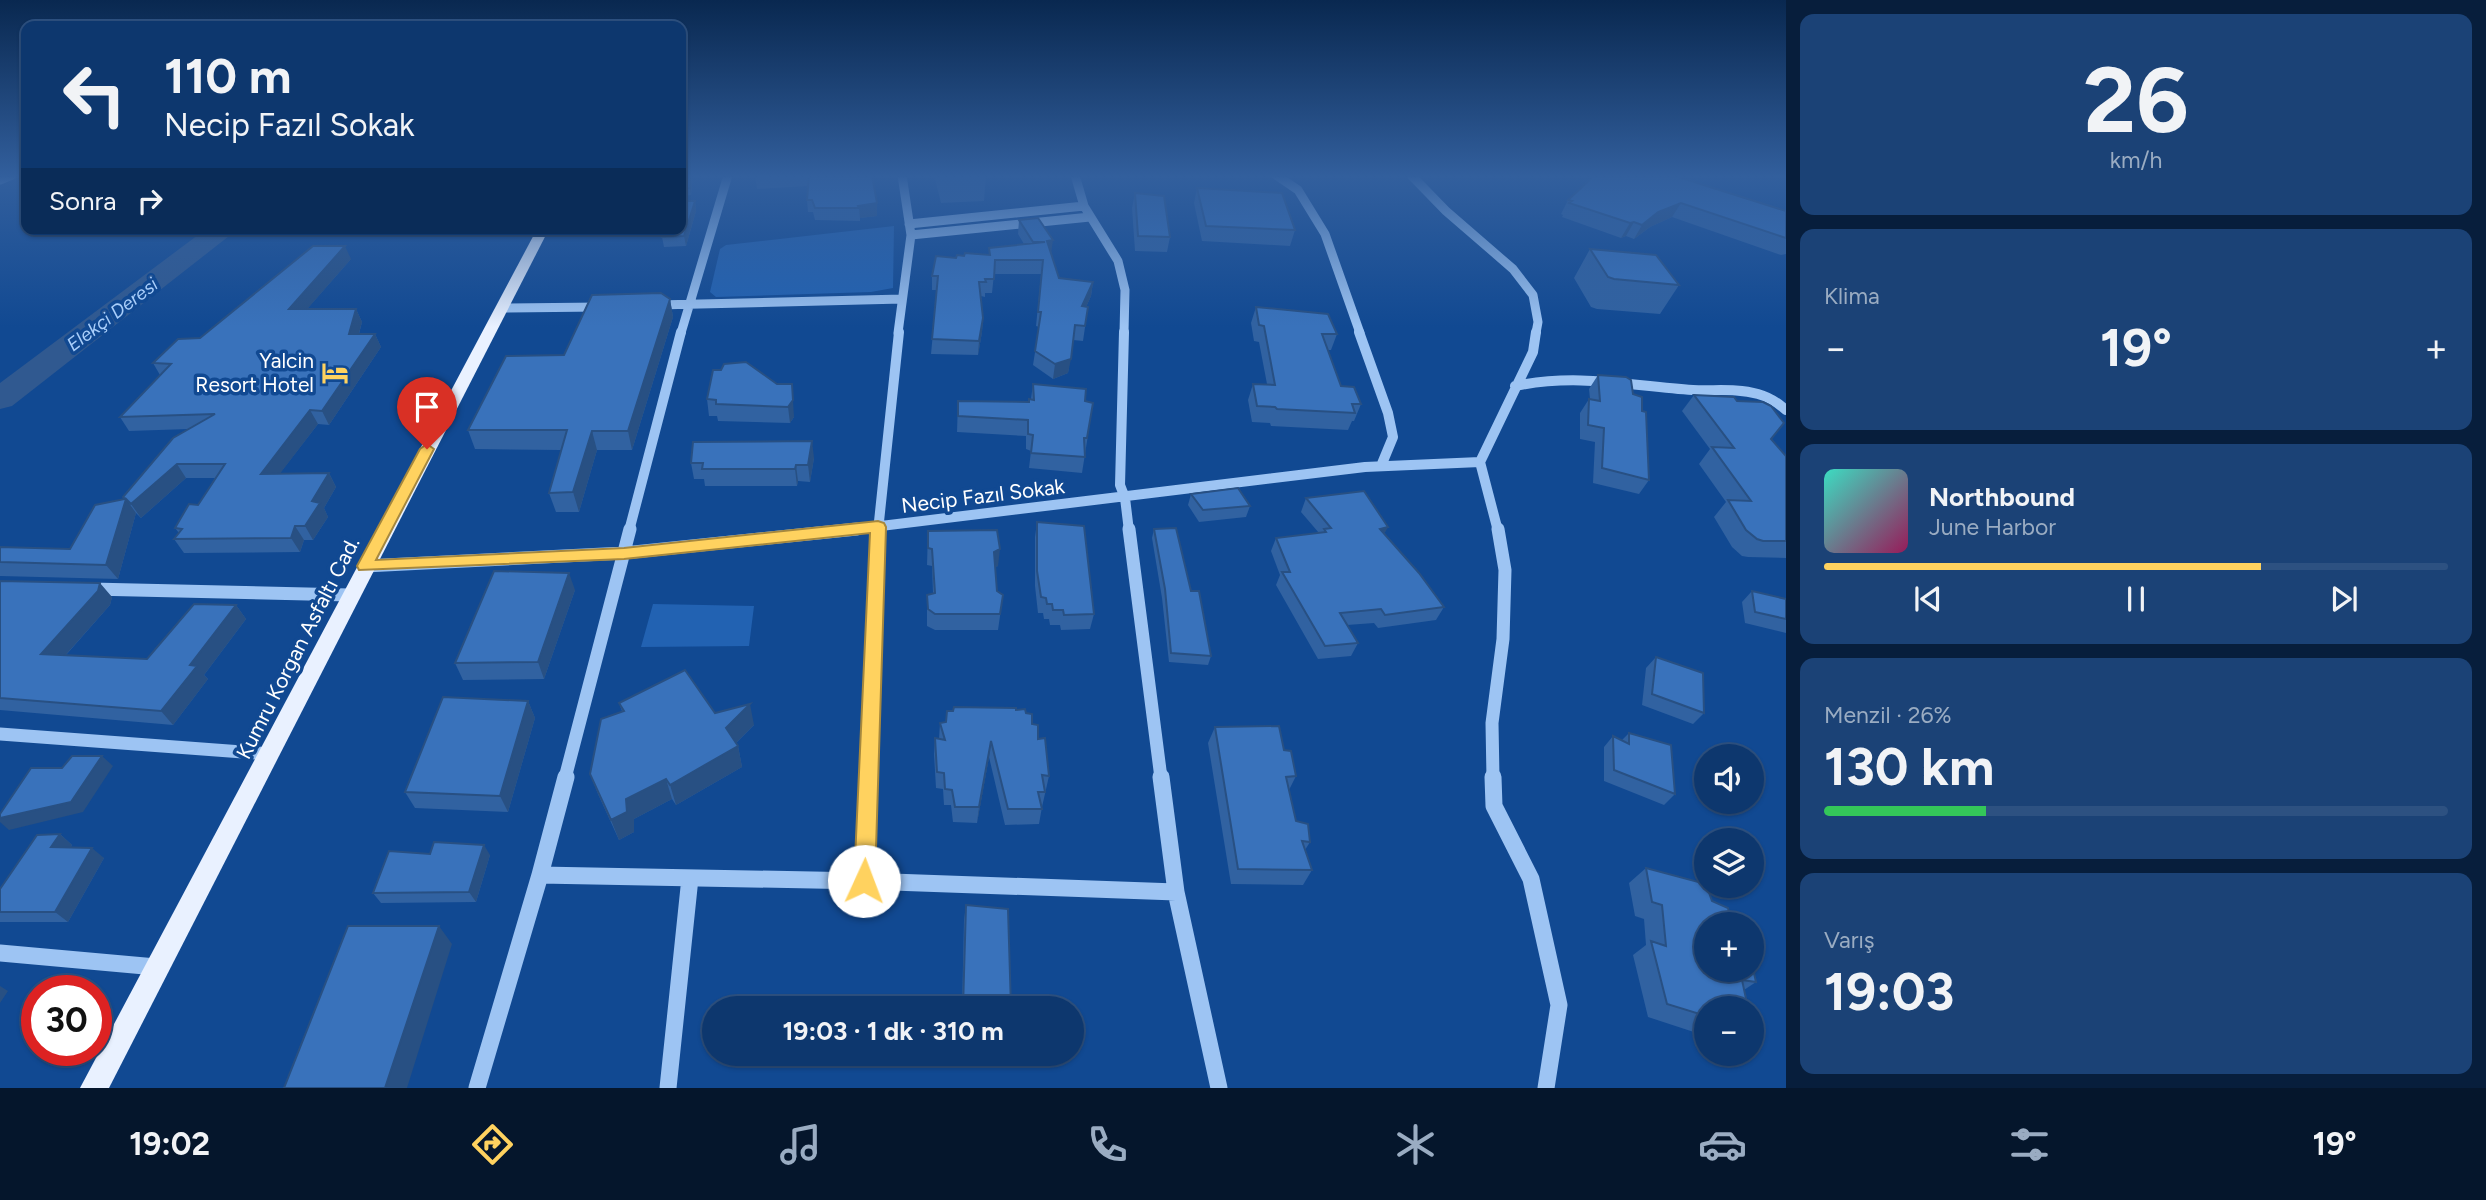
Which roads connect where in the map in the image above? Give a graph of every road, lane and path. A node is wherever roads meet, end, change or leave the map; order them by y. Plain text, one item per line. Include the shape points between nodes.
1 (713, 226) edge
2 (909, 226) edge
3 (982, 226) edge
4 (1096, 226) edge
5 (1320, 226) edge
6 (1463, 226) edge
7 (540, 235) edge
8 (911, 235) junction
9 (902, 299) junction
10 (688, 305) junction
11 (649, 306) edge
12 (610, 307) edge
13 (502, 308) junction
14 (1515, 386) junction
15 (1786, 410) edge
16 (1480, 462) junction
17 (1381, 466) junction
18 (1125, 498) junction
19 (878, 527) junction
20 (624, 553) junction
21 (365, 566) junction
22 (83, 588) edge
23 (350, 595) junction
24 (0, 734) edge
25 (271, 754) junction
26 (540, 875) junction
27 (690, 878) junction
28 (864, 881) junction
29 (1176, 892) junction
30 (0, 953) edge
31 (156, 967) junction
32 (94, 1088) edge
33 (477, 1088) edge
34 (668, 1088) edge
35 (1219, 1088) edge
36 (1546, 1088) edge

1 - 10 street
2 - 8 street
3 - 8 street
4 - 18 street via 1118,261 1125,290 1120,485
5 - 17 street via 1388,413 1394,437
6 - 14 street via 1513,269 1533,295 1538,322 1533,352
7 - 13 main road, Kumru Korgan Asfaltı Cad.
8 - 9 street
9 - 10 street
9 - 19 street
10 - 11 street
10 - 20 street
12 - 13 street
13 - 21 main road, Kumru Korgan Asfaltı Cad.
14 - 15 street via 1564,378 1736,390 1758,394
14 - 16 street
16 - 17 street, Necip Fazıl Sokak
16 - 36 street via 1505,570 1503,639 1492,723 1494,806 1531,879 1559,1005
17 - 18 street, Necip Fazıl Sokak
18 - 19 street, Necip Fazıl Sokak
18 - 29 street
19 - 20 street, Necip Fazıl Sokak
19 - 28 street
20 - 21 street, Necip Fazıl Sokak
20 - 26 street
21 - 23 main road, Kumru Korgan Asfaltı Cad.
22 - 23 street
23 - 25 main road, Kumru Korgan Asfaltı Cad.
24 - 25 street
25 - 31 main road, Kumru Korgan Asfaltı Cad.
26 - 27 street
26 - 33 street
27 - 28 street
27 - 34 street
28 - 29 street
29 - 35 street
30 - 31 street
31 - 32 main road, Kumru Korgan Asfaltı Cad.

